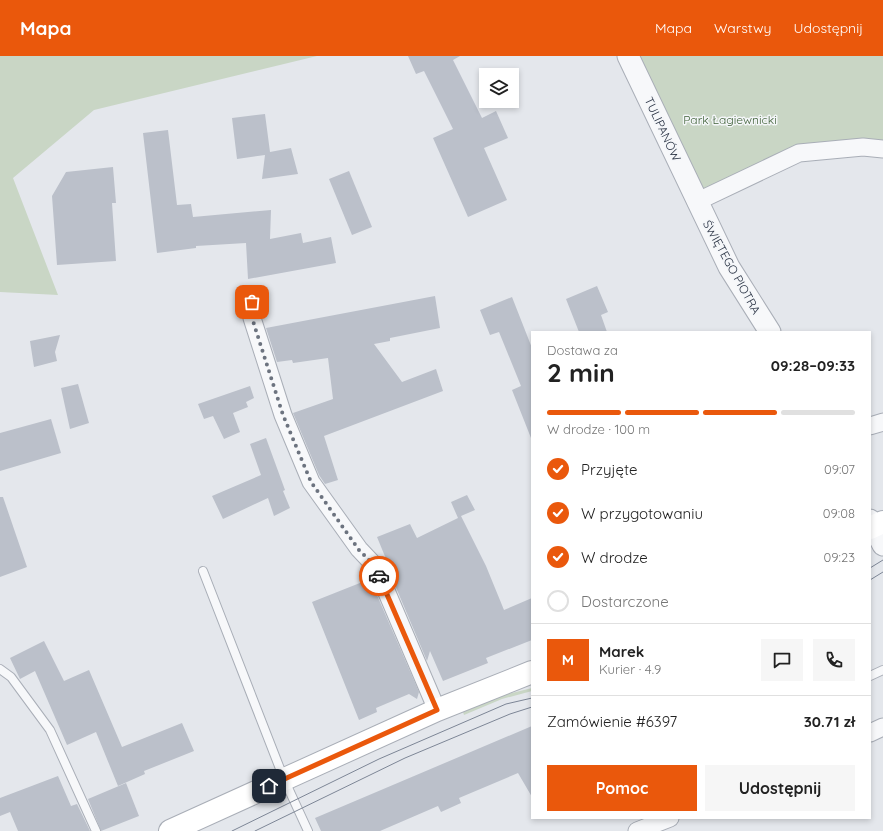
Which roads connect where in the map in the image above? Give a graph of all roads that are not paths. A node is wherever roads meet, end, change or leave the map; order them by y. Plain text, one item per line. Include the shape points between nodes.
1 (628, 56) edge
2 (883, 149) edge
3 (696, 202) junction
4 (252, 302) dead end
5 (769, 331) edge
6 (883, 422) edge
7 (871, 426) edge
8 (203, 571) dead end
9 (0, 669) edge
10 (883, 670) edge
11 (531, 672) edge
12 (871, 676) edge
13 (437, 710) junction
14 (883, 727) edge
15 (871, 733) edge
16 (284, 779) junction
17 (667, 819) edge
18 (96, 831) edge
19 (170, 831) edge
20 (308, 831) edge
21 (637, 831) edge

1 - 3 street, TULIPANÓW
2 - 3 street via 863,147 799,153
3 - 5 street, ŚWIĘTEGO PIOTRA via 729,267
4 - 13 street via 252,318 283,415 311,482 359,550 376,567
6 - 7 street
8 - 16 lane
9 - 18 lane via 11,677 50,730
10 - 12 lane
11 - 13 main road
13 - 16 main road
14 - 15 street
16 - 19 main road
16 - 20 lane
17 - 21 street

